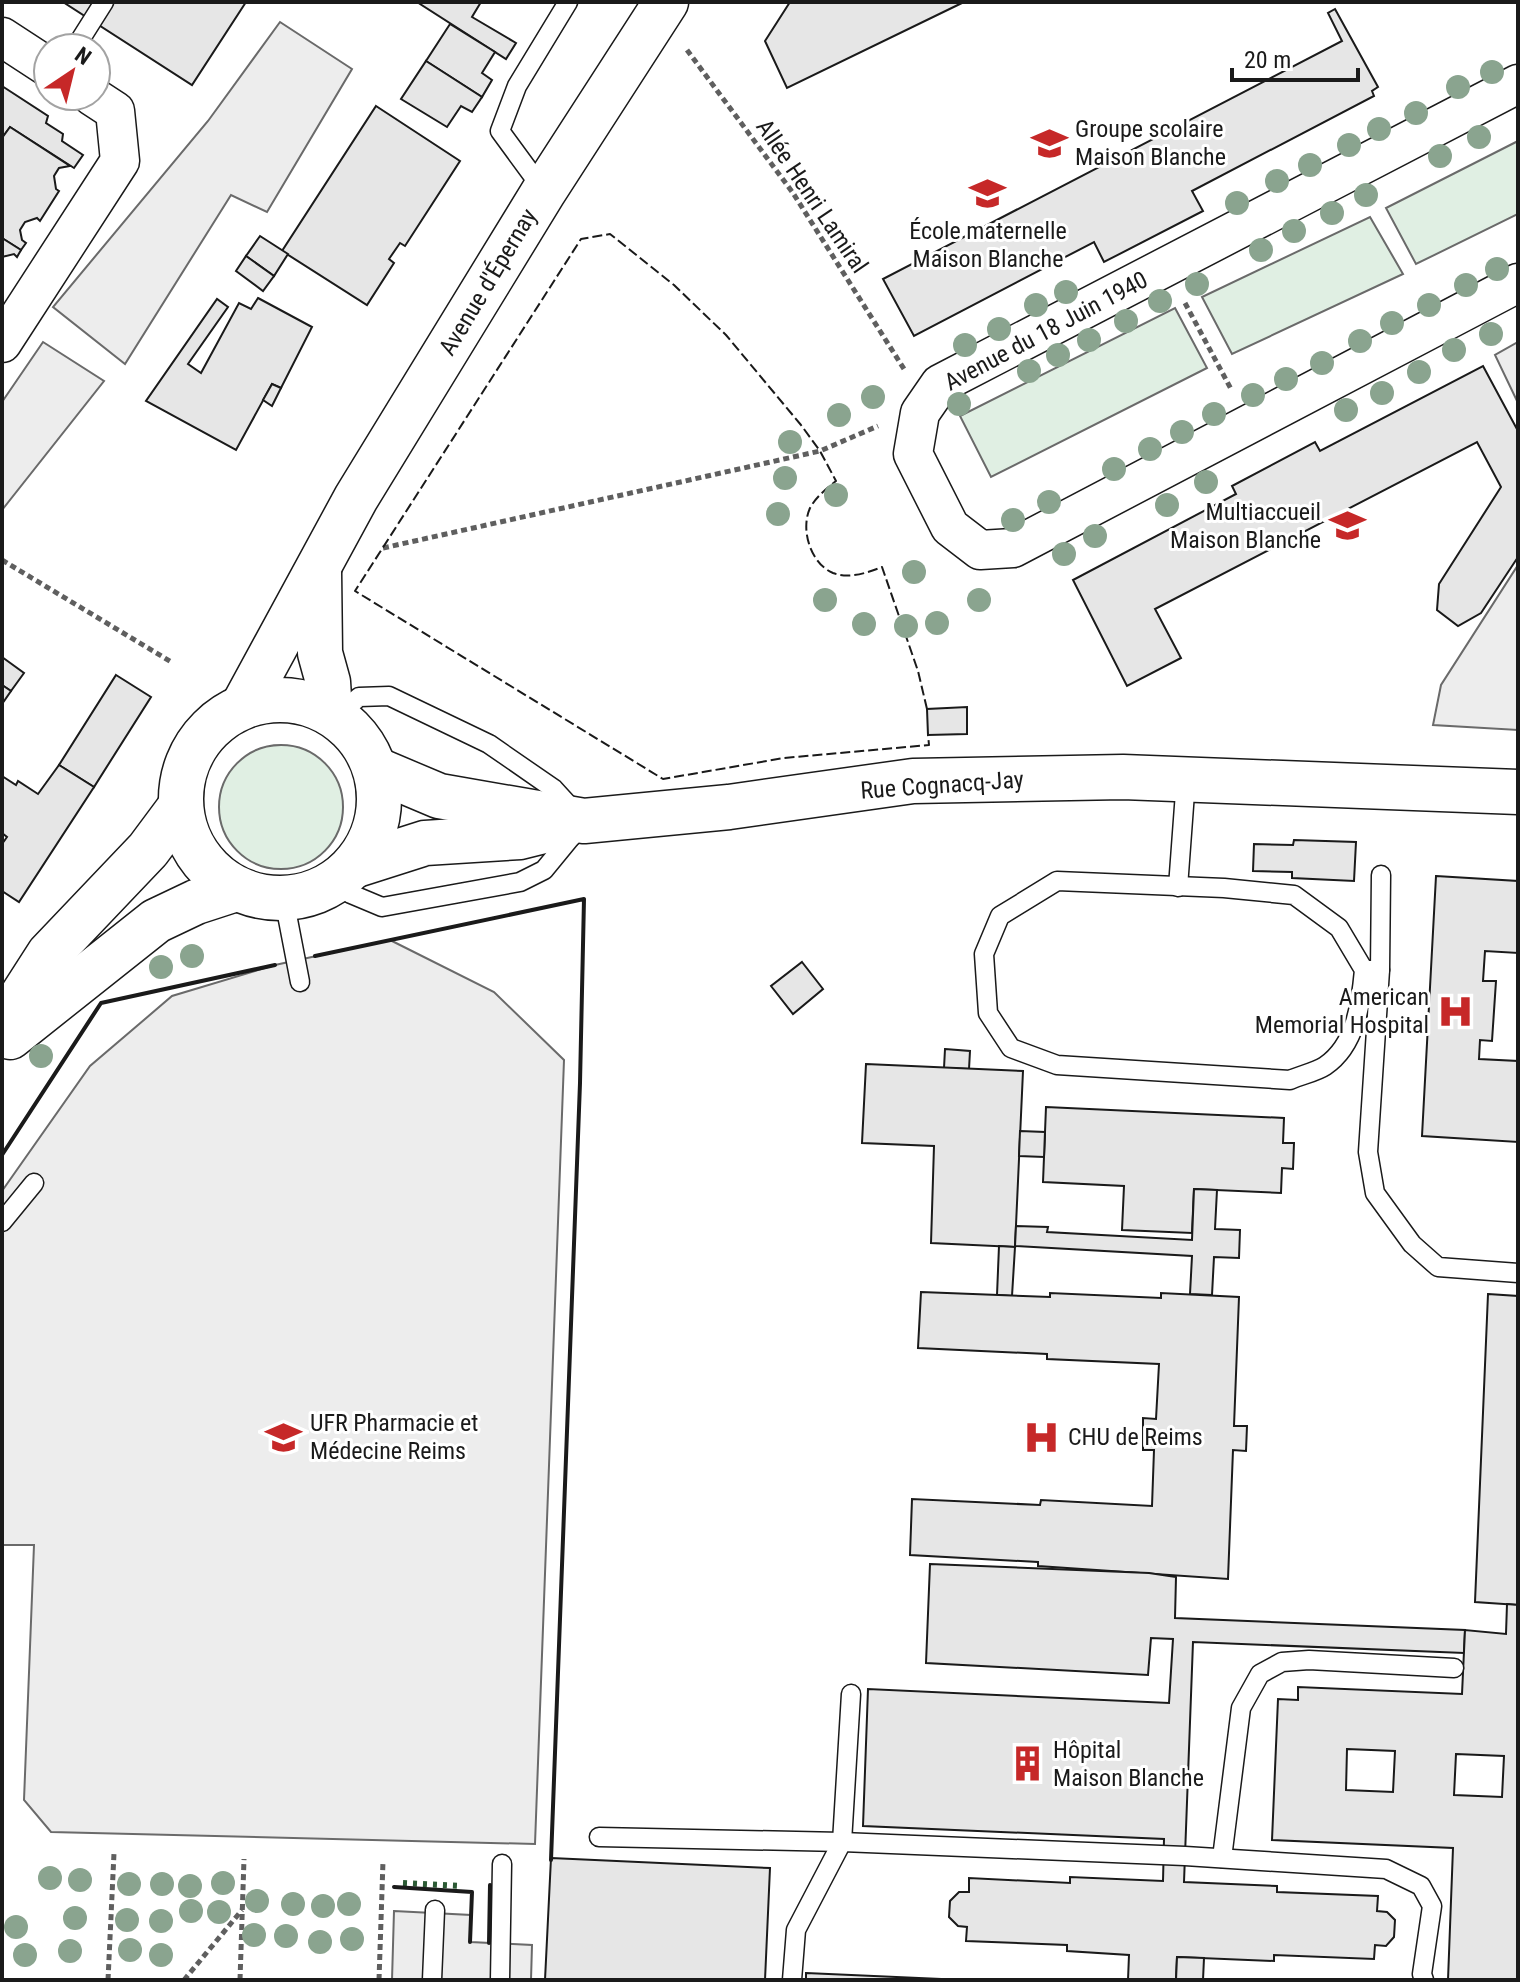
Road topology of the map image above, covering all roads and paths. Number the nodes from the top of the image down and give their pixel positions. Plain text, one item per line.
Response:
1 (104, 2) edge
2 (568, 2) edge
3 (661, 11) edge
4 (85, 32) edge
5 (2, 37) edge
6 (32, 57) edge
7 (1518, 84) edge
8 (112, 109) edge
9 (544, 191) junction
10 (1166, 267) junction
11 (1518, 283) edge
12 (2, 343) edge
13 (926, 405) junction
14 (1248, 423) junction
15 (383, 548) dead end
16 (2, 560) edge
17 (319, 568) junction
18 (173, 663) dead end
19 (243, 706) junction
20 (333, 715) junction
21 (375, 769) junction
22 (1186, 779) junction
23 (1518, 792) edge
24 (180, 807) junction
25 (584, 821) junction
26 (346, 874) junction
27 (1381, 875) dead end
28 (1178, 887) junction
29 (236, 889) junction
30 (284, 899) junction
31 (1372, 970) junction
32 (300, 982) dead end
33 (2, 1027) edge
34 (2, 1044) edge
35 (34, 1183) dead end
36 (2, 1222) edge
37 (1518, 1273) edge
38 (1454, 1668) dead end
39 (851, 1694) dead end
40 (599, 1837) dead end
41 (842, 1842) junction
42 (114, 1853) dead end
43 (1222, 1858) junction
44 (244, 1859) dead end
45 (383, 1861) dead end
46 (502, 1864) dead end
47 (242, 1910) junction
48 (435, 1910) dead end
49 (108, 1980) edge
50 (184, 1980) edge
51 (240, 1980) edge
52 (379, 1980) edge
53 (432, 1980) edge
54 (500, 1980) edge
55 (792, 1980) edge
56 (1424, 1980) edge

1 - 4 lane
2 - 9 lane
3 - 9 main road, Avenue d'Épernay
3 - 13 path, Allée Henri Lamiral
5 - 6 street
7 - 10 street, Avenue du 18 Juin 1940
8 - 12 street
9 - 17 main road, Avenue d'Épernay
10 - 13 street, Avenue du 18 Juin 1940
10 - 14 path
11 - 14 street, Avenue du 18 Juin 1940
13 - 14 street, Avenue du 18 Juin 1940
13 - 15 path
16 - 18 path
17 - 19 main road, Avenue d'Épernay
17 - 20 main road
19 - 20 main road
19 - 24 main road
20 - 21 main road
20 - 25 lane
21 - 25 main road, Rue Cognacq-Jay
21 - 26 main road
22 - 23 main road, Rue Cognacq-Jay
22 - 25 main road, Rue Cognacq-Jay
22 - 28 lane
24 - 29 main road
24 - 33 main road
25 - 26 main road
26 - 30 main road
27 - 31 lane
28 - 31 lane
28 - 31 lane
29 - 30 main road
29 - 34 main road
30 - 32 lane
31 - 37 lane
35 - 36 lane
38 - 43 lane
39 - 41 lane
40 - 41 lane
41 - 43 lane
41 - 55 lane
42 - 49 path
43 - 56 lane
44 - 47 path
45 - 52 path
46 - 54 lane
47 - 50 path
47 - 51 path
48 - 53 lane

